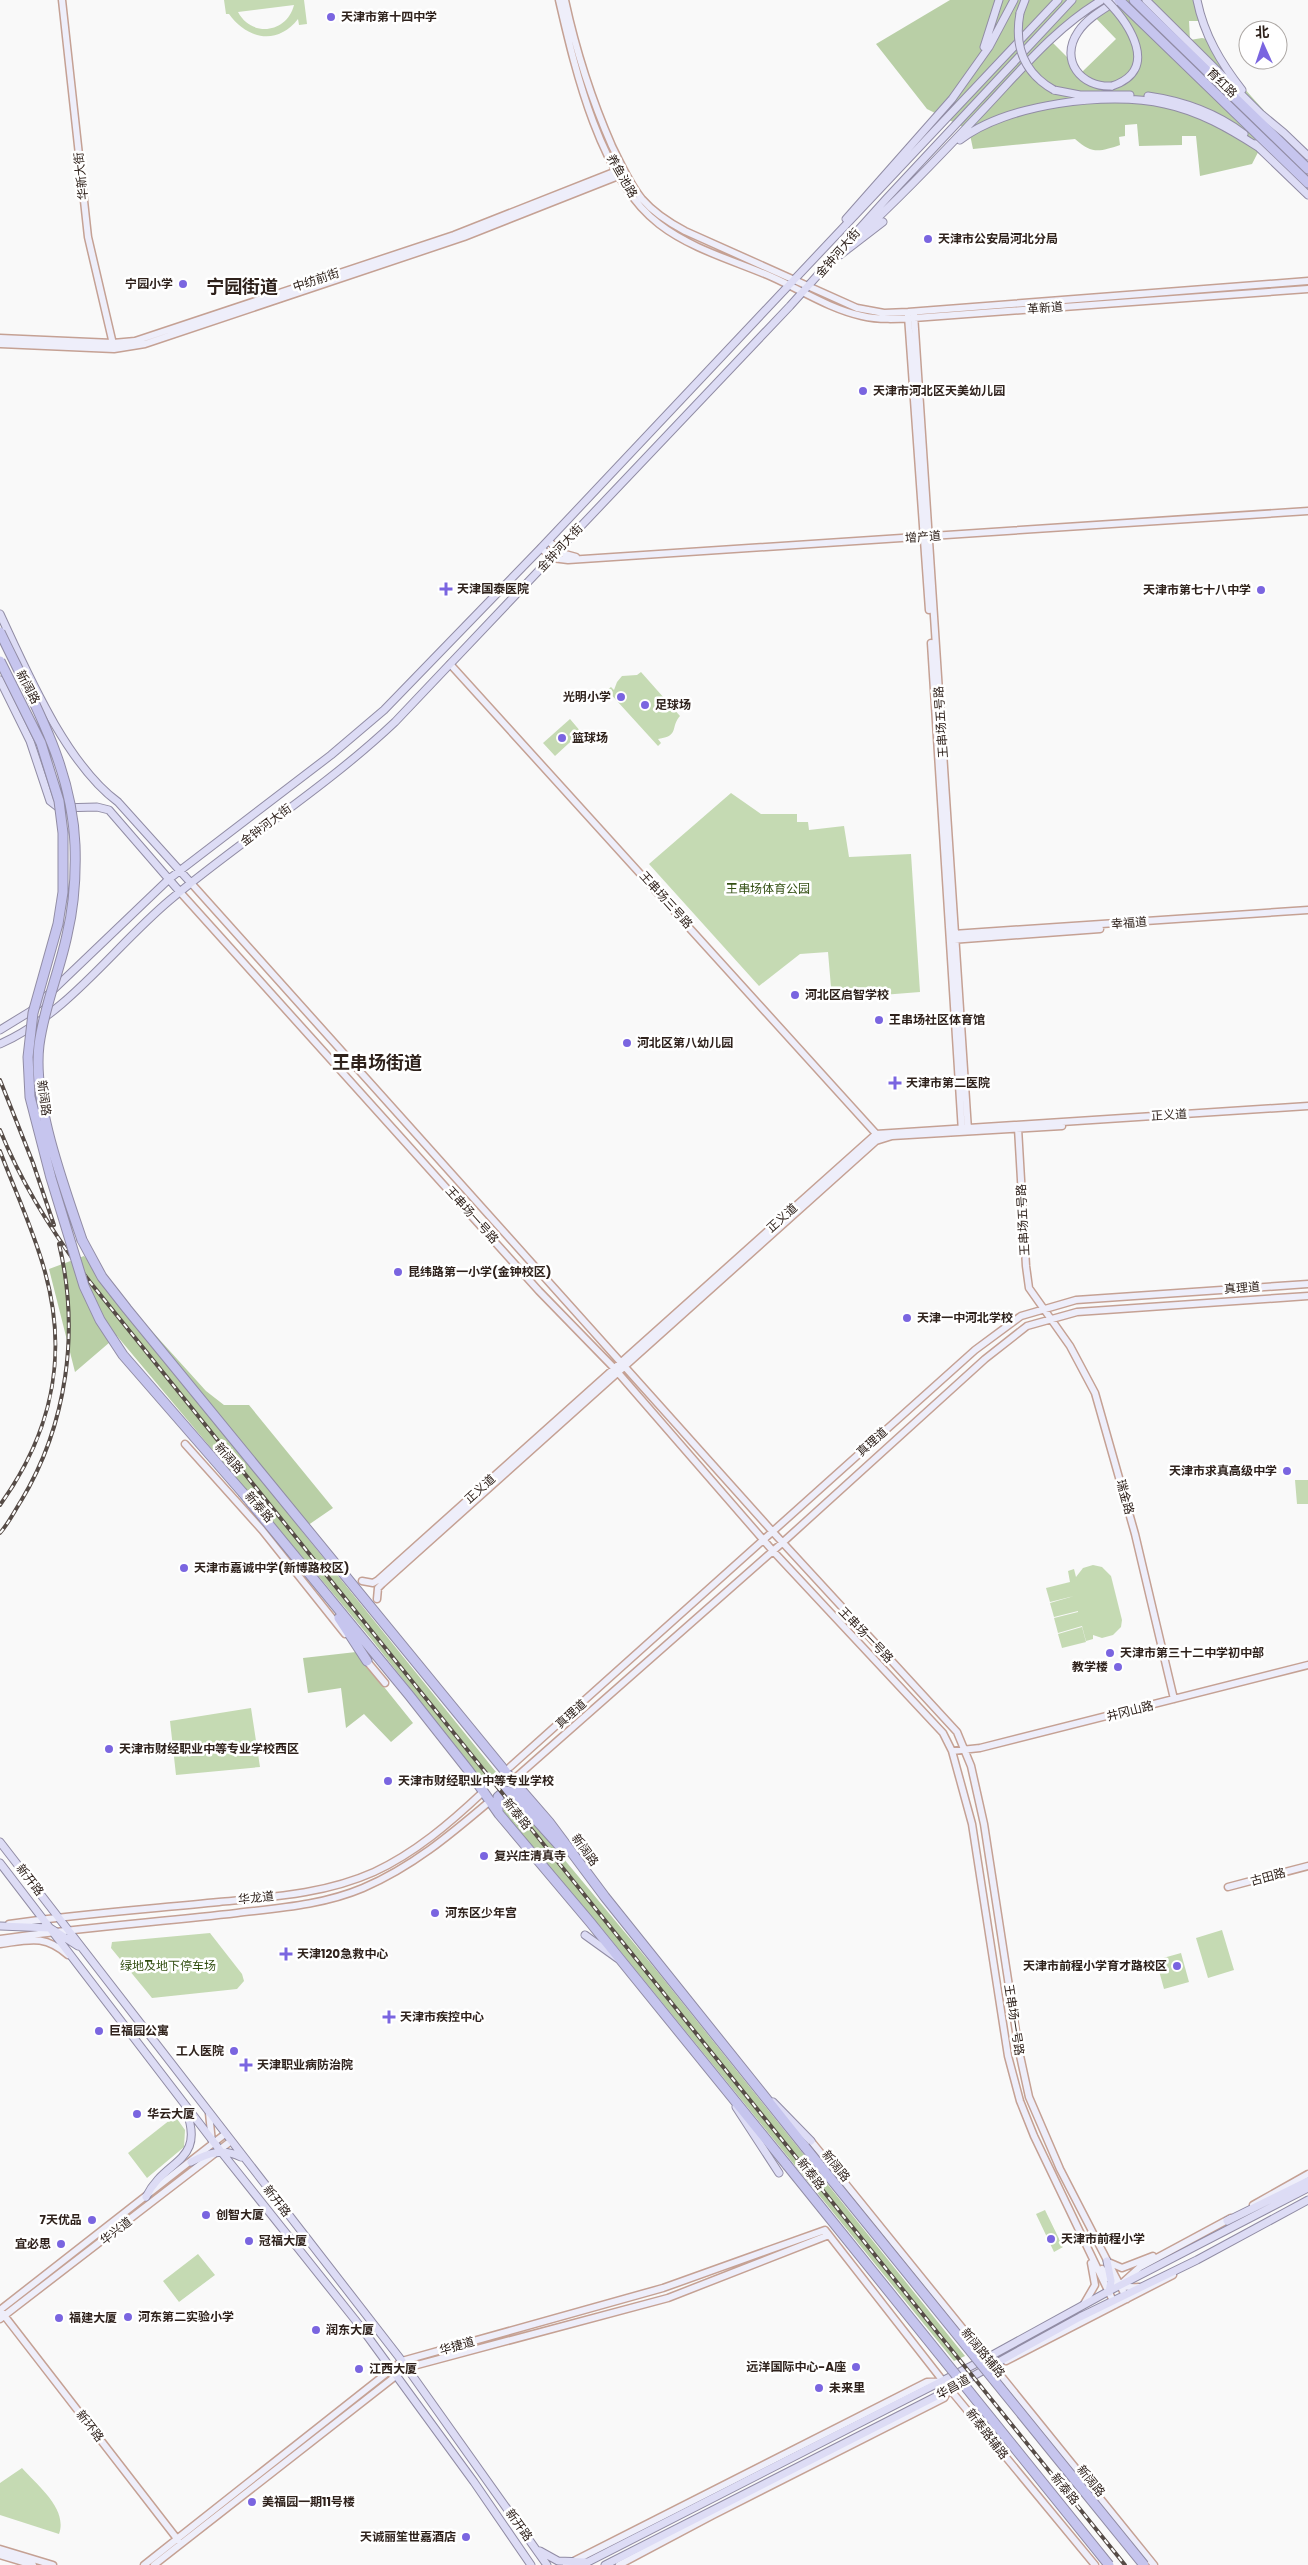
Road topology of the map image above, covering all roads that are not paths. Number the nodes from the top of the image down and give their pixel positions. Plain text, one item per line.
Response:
1 (62, 0) edge
2 (558, 0) edge
3 (565, 0) edge
4 (999, 0) edge
5 (1014, 0) edge
6 (1025, 0) edge
7 (1058, 0) edge
8 (1072, 0) edge
9 (1102, 0) edge
10 (1106, 0) edge
11 (1118, 0) edge
12 (1134, 0) edge
13 (1146, 0) edge
14 (1197, 0) edge
15 (971, 74) junction
16 (1261, 114) junction
17 (1258, 148) junction
18 (1308, 156) edge
19 (936, 160) junction
20 (1308, 169) edge
21 (621, 172) junction
22 (1308, 183) edge
23 (876, 188) junction
24 (1308, 195) edge
25 (883, 222) dead end
26 (835, 258) junction
27 (767, 269) dead end
28 (775, 275) junction
29 (764, 277) dead end
30 (790, 282) junction
31 (1308, 282) edge
32 (1308, 289) edge
33 (805, 290) junction
34 (911, 315) junction
35 (0, 338) edge
36 (0, 344) edge
37 (113, 346) junction
38 (1308, 509) edge
39 (926, 535) junction
40 (548, 541) junction
41 (541, 548) junction
42 (559, 551) junction
43 (552, 558) junction
44 (0, 614) edge
45 (0, 632) edge
46 (0, 661) edge
47 (450, 664) junction
48 (0, 680) edge
49 (179, 870) junction
50 (169, 879) junction
51 (190, 883) junction
52 (180, 892) junction
53 (152, 895) junction
54 (162, 906) junction
55 (1308, 910) edge
56 (1308, 914) edge
57 (952, 937) junction
58 (0, 1030) edge
59 (0, 1044) edge
60 (1308, 1106) edge
61 (961, 1108) dead end
62 (1308, 1110) edge
63 (1018, 1128) junction
64 (965, 1129) junction
65 (943, 1131) dead end
66 (878, 1136) junction
67 (1308, 1284) edge
68 (1308, 1296) edge
69 (1041, 1308) junction
70 (1048, 1318) junction
71 (623, 1365) junction
72 (616, 1371) junction
73 (640, 1387) dead end
74 (632, 1395) dead end
75 (185, 1444) dead end
76 (758, 1518) dead end
77 (747, 1527) dead end
78 (772, 1531) junction
79 (762, 1539) junction
80 (782, 1543) junction
81 (773, 1551) junction
82 (301, 1562) junction
83 (362, 1581) dead end
84 (377, 1599) dead end
85 (367, 1661) junction
86 (1308, 1663) edge
87 (385, 1683) dead end
88 (1174, 1698) junction
89 (965, 1749) junction
90 (952, 1751) junction
91 (510, 1767) dead end
92 (958, 1772) dead end
93 (513, 1780) junction
94 (484, 1792) junction
95 (490, 1801) junction
96 (499, 1814) junction
97 (0, 1842) edge
98 (0, 1863) edge
99 (579, 1864) junction
100 (1308, 1866) edge
101 (1228, 1887) dead end
102 (60, 1917) junction
103 (44, 1919) junction
104 (0, 1926) edge
105 (53, 1930) junction
106 (69, 1930) junction
107 (585, 1935) dead end
108 (0, 1939) edge
109 (0, 1944) edge
110 (90, 1956) junction
111 (621, 1961) junction
112 (75, 1962) junction
113 (730, 2096) junction
114 (182, 2100) junction
115 (209, 2113) junction
116 (225, 2134) junction
117 (231, 2141) junction
118 (213, 2142) junction
119 (808, 2144) junction
120 (216, 2152) junction
121 (246, 2160) junction
122 (193, 2165) junction
123 (779, 2173) dead end
124 (1308, 2174) edge
125 (1308, 2181) edge
126 (1308, 2188) edge
127 (146, 2197) junction
128 (1065, 2200) junction
129 (1308, 2202) edge
130 (1227, 2221) junction
131 (827, 2233) junction
132 (1174, 2248) junction
133 (1197, 2260) junction
134 (1107, 2261) junction
135 (1111, 2281) junction
136 (1120, 2286) junction
137 (1139, 2287) junction
138 (1109, 2291) junction
139 (1125, 2297) junction
140 (1114, 2303) junction
141 (1082, 2307) junction
142 (1097, 2308) junction
143 (1, 2313) edge
144 (987, 2358) junction
145 (402, 2361) junction
146 (993, 2365) junction
147 (406, 2368) junction
148 (394, 2371) junction
149 (943, 2381) junction
150 (949, 2389) junction
151 (179, 2540) junction
152 (533, 2545) junction
153 (0, 2549) edge
154 (0, 2555) edge
155 (589, 2561) junction
156 (568, 2564) edge
157 (33, 2565) edge
158 (53, 2565) edge
159 (144, 2565) edge
160 (154, 2565) edge
161 (531, 2565) edge
162 (542, 2565) edge
163 (547, 2565) edge
164 (582, 2565) edge
165 (605, 2565) edge
166 (619, 2565) edge
167 (1095, 2565) edge
168 (1109, 2565) edge
169 (1144, 2565) edge
170 (1154, 2565) edge

1 - 37 street, 华新大街
2 - 21 street, 养鱼池路
3 - 21 street, 养鱼池路
4 - 15 main road
5 - 15 main road
6 - 17 main road, bridge
7 - 23 main road, 金钟河大街
8 - 26 main road, 金钟河大街
9 - 19 main road
10 - 11 main road, bridge
11 - 22 highway, 育红路
12 - 20 highway, 育红路
13 - 16 main road
14 - 16 main road
15 - 23 main road
16 - 18 main road
17 - 19 main road
17 - 24 main road
19 - 26 main road
21 - 28 street, 养鱼池路
21 - 37 street, 中纺前街
23 - 30 main road, 金钟河大街
25 - 26 main road
26 - 33 main road, 金钟河大街
27 - 28 street, 养鱼池路
28 - 29 street, 养鱼池路
28 - 30 street, 养鱼池路
28 - 30 street, 养鱼池路
30 - 33 street, 养鱼池路
30 - 40 main road, 金钟河大街
31 - 34 street, 革新道
32 - 34 street, 革新道
33 - 34 street, 革新道
33 - 42 main road, 金钟河大街
34 - 39 street, 王串场五号路
35 - 37 street, 中纺前街
36 - 37 street
38 - 39 street, 增产道
39 - 42 street, 增产道
39 - 43 street, 增产道
39 - 57 street, 王串场五号路
40 - 41 main road, 金钟河大街
40 - 42 street, 增产道
41 - 43 street
41 - 49 main road, 金钟河大街
42 - 43 main road, 金钟河大街
43 - 47 main road, 金钟河大街
44 - 49 main road
45 - 93 highway, 新阔路, bridge
46 - 82 highway, 新阔路, bridge
47 - 51 main road, 金钟河大街
47 - 66 street, 王串场三号路
48 - 50 main road
49 - 50 main road, 金钟河大街
49 - 51 main road
50 - 52 main road
50 - 53 main road, 金钟河大街
51 - 52 main road, 金钟河大街
51 - 71 street, 王串场一号路
52 - 54 main road, 金钟河大街
52 - 72 street, 王串场一号路
53 - 54 main road
53 - 58 main road, 金钟河大街
54 - 59 main road, 金钟河大街
55 - 57 street, 幸福道
56 - 57 street, 幸福道
57 - 64 street, 王串场五号路
60 - 64 street, 正义道
61 - 65 street
62 - 63 street, 正义道
63 - 64 street, 正义道
63 - 69 street, 王串场五号路
64 - 66 street, 正义道
66 - 71 street, 正义道
67 - 69 street, 真理道
68 - 70 street, 真理道
69 - 70 street, 瑞金路
69 - 78 street, 真理道
70 - 80 street, 真理道
70 - 88 street, 瑞金路
71 - 72 street, 正义道
71 - 73 street
71 - 74 street
71 - 78 street, 王串场一号路
72 - 79 street, 王串场一号路
72 - 83 street, 正义道
72 - 84 street, 正义道
75 - 85 street, 新泰路
76 - 78 street, 王串场一号路
77 - 79 street, 王串场一号路
78 - 79 street, 真理道
78 - 80 street, 王串场一号路
79 - 81 street, 王串场一号路
79 - 91 street, 真理道
80 - 81 street, 真理道
80 - 89 street, 王串场一号路
81 - 90 street, 王串场一号路
81 - 93 street, 真理道
82 - 85 highway
82 - 94 highway, 新泰路
85 - 87 street, 新泰路
86 - 88 street, 井冈山路
88 - 89 street, 井冈山路
89 - 90 street, 井冈山路
89 - 134 street, 王串场一号路
90 - 92 street, 王串场一号路
90 - 128 street, 王串场一号路
93 - 99 highway, 新阔路
94 - 95 highway, 新泰路
94 - 102 street, 华龙道
95 - 96 highway, 新泰路
95 - 106 street
96 - 99 highway
96 - 111 highway, 新泰路
97 - 102 main road, 新开路
98 - 103 main road, 新开路
99 - 119 highway, 新阔路
100 - 101 street, 古田路
102 - 103 street, 华龙道
102 - 106 main road, 新开路
103 - 104 street, 华龙道
103 - 105 main road, 新开路
104 - 105 main road
105 - 106 street
105 - 108 street
105 - 110 main road
105 - 112 main road, 新开路
106 - 110 main road, 新开路
107 - 111 main road
109 - 112 street
110 - 115 main road, 新开路
111 - 113 highway, 新泰路
112 - 114 main road, 新开路
113 - 123 main road
113 - 168 highway, 新泰路, bridge
114 - 118 main road, 新开路
114 - 127 main road
115 - 116 main road, 新开路
115 - 118 street
116 - 117 main road, 新开路
116 - 118 street, 华兴道
117 - 120 street
117 - 121 main road, 新开路
118 - 120 main road, 新开路
118 - 120 street
118 - 122 street, 华兴道
119 - 144 street, 新阔路辅路
119 - 169 highway, 新阔路, bridge
120 - 121 main road
120 - 122 main road
120 - 148 main road, 新开路
121 - 145 main road, 新开路
122 - 127 street, 华兴道
122 - 143 street, 华兴道
124 - 130 street, 华昌道
125 - 130 main road, 华昌道
126 - 136 main road, 华昌道
127 - 143 street, 华兴道
128 - 135 street
128 - 138 street, 王串场一号路
128 - 141 street
129 - 133 main road, 华昌道
130 - 132 street, 华昌道
131 - 145 street, 华捷道
131 - 147 street, 华捷道
131 - 149 street, 新泰路辅路
132 - 134 street
132 - 136 street, 华昌道
133 - 137 main road, 华昌道
133 - 139 street
134 - 135 main road
134 - 136 street, 王串场一号路
135 - 136 street
135 - 138 main road
136 - 137 street
136 - 138 main road, 华昌道
136 - 139 street, 王串场一号路
137 - 139 main road, 华昌道
138 - 140 street, 王串场一号路
138 - 141 main road, 华昌道
138 - 142 main road
139 - 140 main road, 华昌道
140 - 142 main road, 华昌道
140 - 146 street
141 - 144 main road, 华昌道
142 - 146 main road, 华昌道
143 - 151 street, 新环路
144 - 146 street, 新阔路辅路
144 - 149 main road, 华昌道
145 - 147 main road, 新开路
145 - 148 street, 华捷道
146 - 150 main road, 华昌道
146 - 170 street, 新阔路辅路
147 - 148 street, 华捷道
147 - 152 main road, 新开路
148 - 151 street, 华捷道
148 - 161 main road, 新开路
149 - 150 street, 新泰路辅路
149 - 155 main road, 华昌道
149 - 156 street
150 - 165 main road, 华昌道
150 - 166 street
150 - 167 street, 新泰路辅路
151 - 159 street, 华捷道
151 - 160 street, 华捷道
152 - 156 main road
152 - 162 main road
152 - 163 main road, 新开路
153 - 158 street
154 - 157 street
155 - 156 main road
155 - 164 main road, 华昌道

